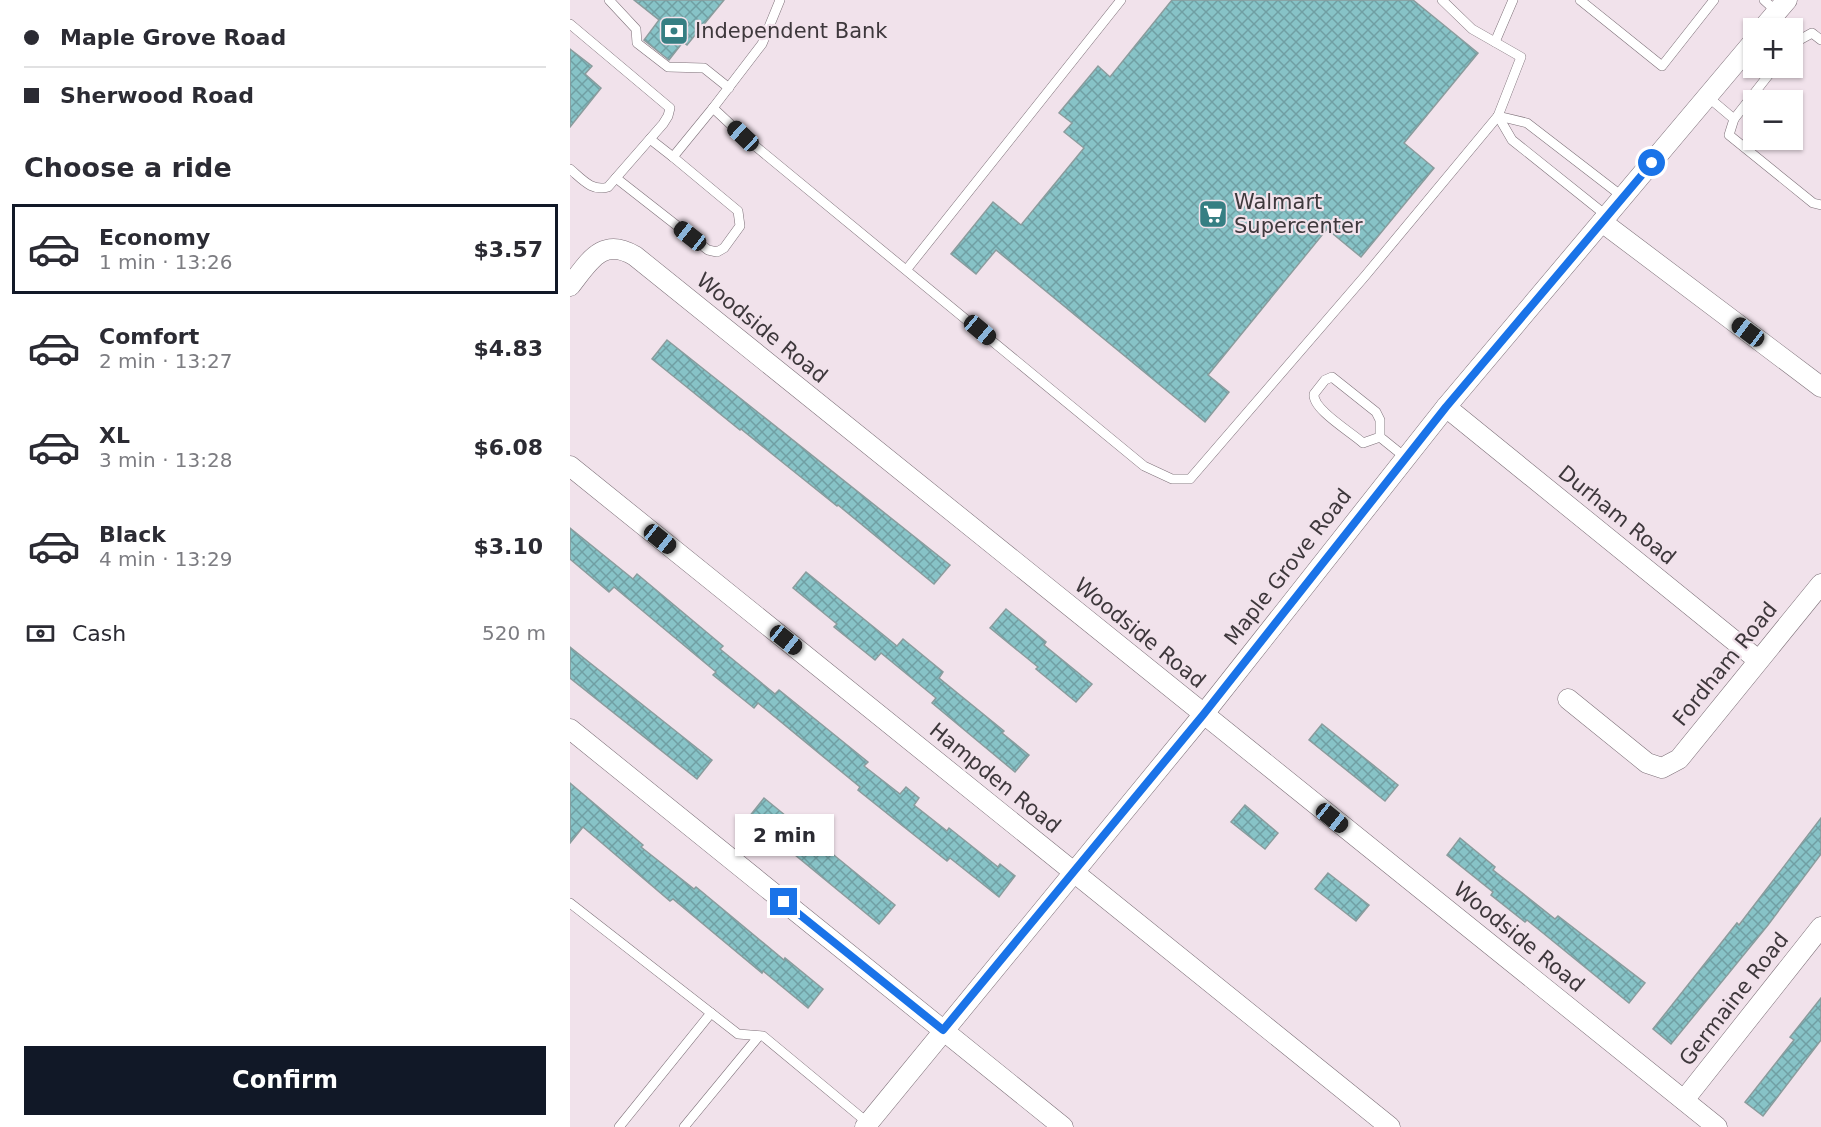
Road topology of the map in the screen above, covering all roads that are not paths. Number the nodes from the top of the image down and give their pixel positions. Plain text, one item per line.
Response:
1 (609, 0) edge
2 (1121, 0) edge
3 (1442, 0) edge
4 (1514, 0) edge
5 (1580, 0) edge
6 (1714, 0) edge
7 (777, 1) edge
8 (1776, 4) edge
9 (1768, 18) edge
10 (570, 24) edge
11 (1803, 38) edge
12 (1821, 40) edge
13 (1495, 42) junction
14 (1743, 54) edge
15 (1766, 78) edge
16 (729, 88) junction
17 (1708, 97) junction
18 (713, 108) junction
19 (1498, 116) junction
20 (1734, 119) junction
21 (650, 139) junction
22 (673, 157) junction
23 (570, 170) edge
24 (616, 178) junction
25 (1623, 197) junction
26 (1821, 205) edge
27 (1604, 219) junction
28 (907, 269) junction
29 (570, 286) edge
30 (1821, 387) edge
31 (1446, 407) junction
32 (1380, 437) junction
33 (1406, 458) junction
34 (570, 466) edge
35 (1821, 584) edge
36 (1758, 660) junction
37 (1568, 699) dead end
38 (1203, 715) junction
39 (570, 729) edge
40 (1073, 872) junction
41 (570, 903) edge
42 (1821, 927) edge
43 (711, 1013) junction
44 (943, 1030) junction
45 (759, 1036) junction
46 (1684, 1100) junction
47 (866, 1125) edge
48 (619, 1127) edge
49 (684, 1127) edge
50 (1063, 1127) edge
51 (1390, 1127) edge
52 (1717, 1127) edge

1 - 16 lane
2 - 28 lane
3 - 13 lane
4 - 13 lane
5 - 6 lane
7 - 16 lane
8 - 9 street
10 - 21 lane
11 - 12 lane
13 - 19 lane
14 - 17 street, Maple Grove Road
15 - 20 lane
16 - 18 lane
17 - 20 lane
17 - 25 street, Maple Grove Road
18 - 22 lane
18 - 28 lane
19 - 25 lane
19 - 27 lane
19 - 28 lane
20 - 26 lane
21 - 22 lane
21 - 24 lane
22 - 24 lane
23 - 24 lane
25 - 27 street, Maple Grove Road
27 - 30 street
27 - 31 street, Maple Grove Road
29 - 38 street, Woodside Road
31 - 33 street, Maple Grove Road
31 - 36 street, Durham Road
32 - 32 lane
32 - 33 lane
33 - 38 street, Maple Grove Road
34 - 40 street, Hampden Road
35 - 36 street, Fordham Road
36 - 37 street, Fordham Road
38 - 40 street, Maple Grove Road
38 - 46 street, Woodside Road
39 - 44 street
40 - 44 street, Maple Grove Road
40 - 51 street, Hampden Road
41 - 43 lane
42 - 46 street, Germaine Road
43 - 45 lane
43 - 48 lane
44 - 47 street, Maple Grove Road
44 - 50 street
45 - 47 lane
45 - 49 lane
46 - 52 street, Woodside Road

